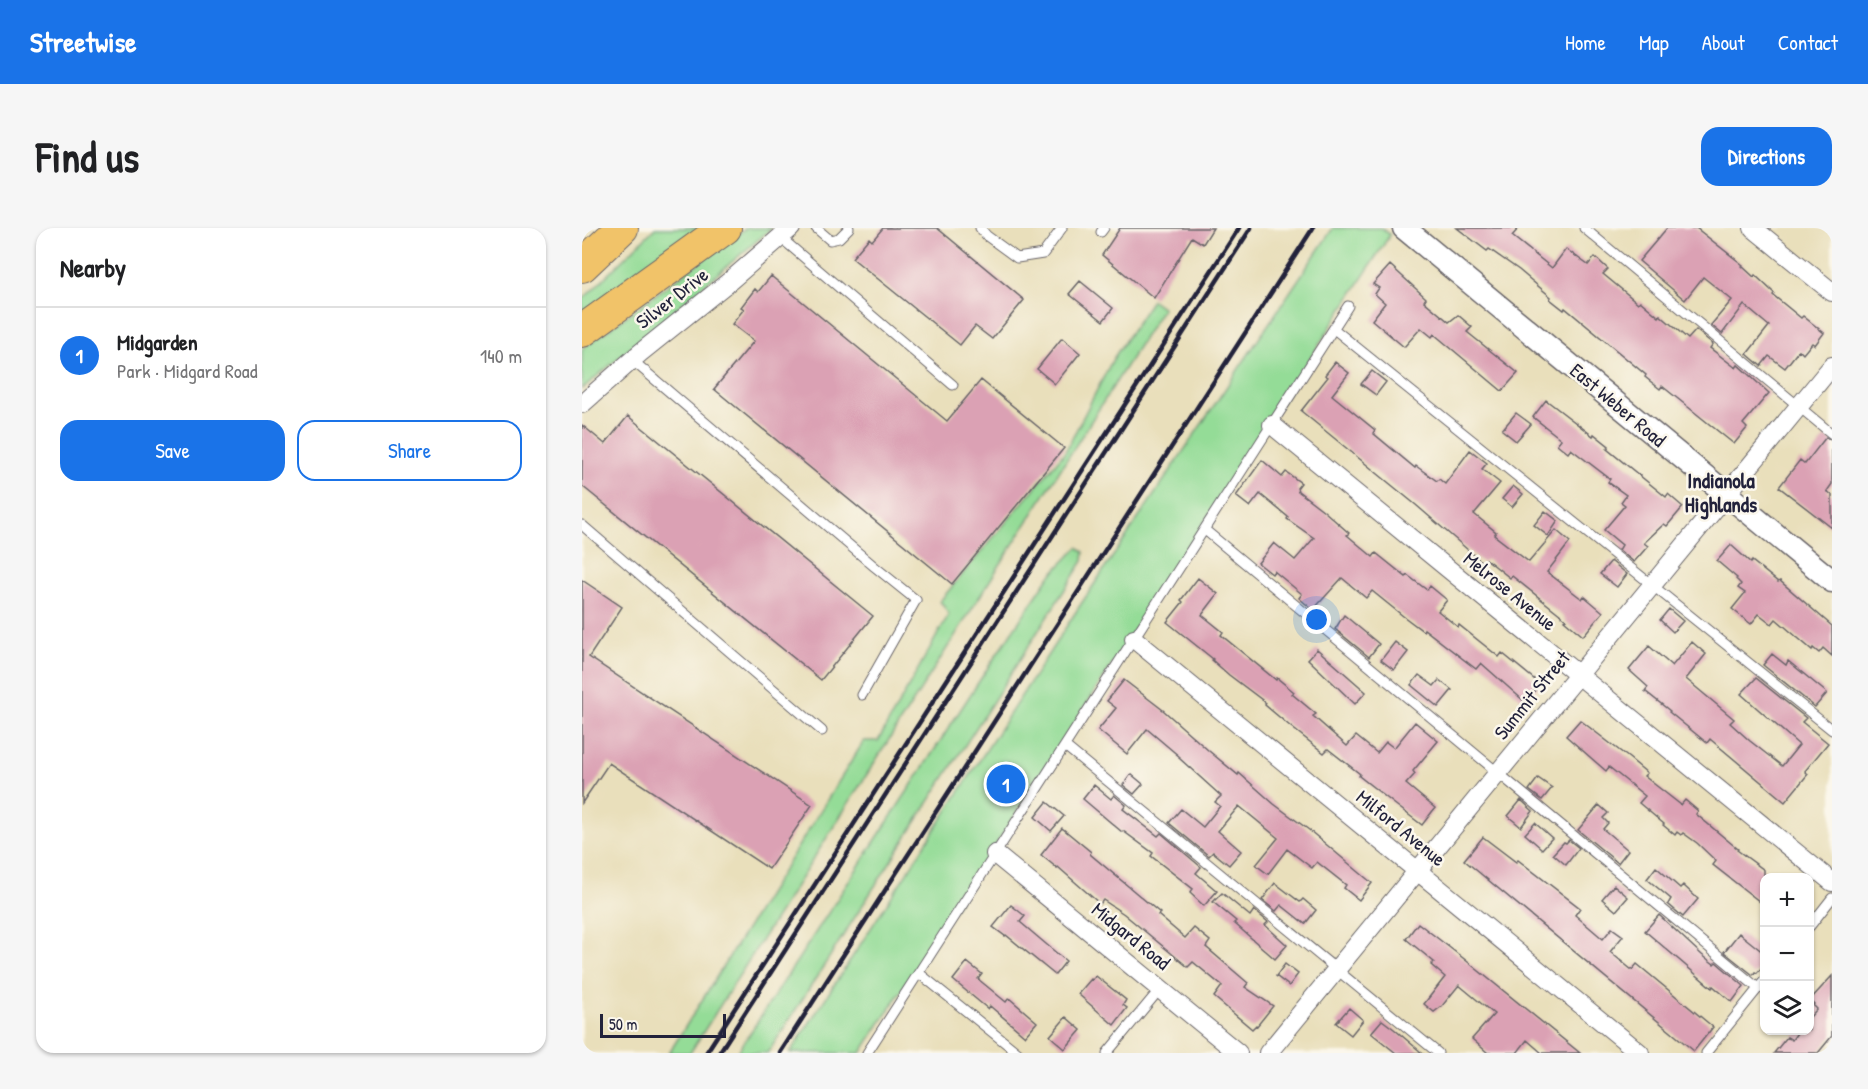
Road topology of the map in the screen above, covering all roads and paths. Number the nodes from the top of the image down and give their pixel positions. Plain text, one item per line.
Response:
1 (622, 228) edge
2 (725, 228) edge
3 (816, 228) edge
4 (849, 228) edge
5 (980, 228) edge
6 (1062, 228) edge
7 (1404, 228) edge
8 (1584, 228) edge
9 (1753, 228) edge
10 (785, 232) edge
11 (582, 267) edge
12 (1832, 292) edge
13 (1348, 306) dead end
14 (1334, 329) junction
15 (582, 331) edge
16 (632, 360) junction
17 (1832, 366) edge
18 (953, 385) dead end
19 (582, 404) edge
20 (1799, 406) junction
21 (1272, 425) junction
22 (1832, 434) edge
23 (1726, 494) junction
24 (582, 525) edge
25 (1204, 530) junction
26 (1832, 581) edge
27 (1652, 585) junction
28 (1134, 639) junction
29 (1578, 675) junction
30 (862, 695) dead end
31 (1832, 730) edge
32 (822, 731) dead end
33 (1065, 746) junction
34 (1498, 772) junction
35 (995, 854) junction
36 (1418, 871) junction
37 (1832, 882) edge
38 (1832, 898) edge
39 (1814, 920) edge
40 (1336, 969) junction
41 (919, 973) junction
42 (1760, 983) edge
43 (1760, 987) edge
44 (1160, 989) junction
45 (867, 1053) edge
46 (1018, 1053) edge
47 (1107, 1053) edge
48 (1238, 1053) edge
49 (1268, 1053) edge
50 (1438, 1053) edge
51 (1640, 1053) edge
52 (1706, 1053) edge

1 - 11 highway
2 - 15 highway
3 - 4 lane
5 - 6 lane
7 - 23 street, East Weber Road
8 - 20 lane
9 - 12 street
10 - 16 street, Silver Drive
10 - 18 lane
13 - 14 lane
14 - 21 lane
14 - 27 lane
16 - 19 street, Silver Drive
16 - 30 lane
17 - 20 street, Summit Street
20 - 22 lane
20 - 23 street, Summit Street
21 - 25 lane
21 - 29 street, Melrose Avenue
23 - 26 street, East Weber Road
23 - 27 street, Summit Street
24 - 32 lane
25 - 28 lane
25 - 34 lane
27 - 29 street, Summit Street
27 - 31 lane
28 - 33 lane
28 - 36 street, Milford Avenue
29 - 34 street, Summit Street
29 - 37 street, Melrose Avenue
33 - 35 lane
33 - 40 lane
34 - 36 street, Summit Street
34 - 42 lane
35 - 41 lane
35 - 44 street, Midgard Road
36 - 40 street, Summit Street
36 - 51 street, Milford Avenue
38 - 39 lane
40 - 49 street, Summit Street
40 - 50 lane
41 - 45 lane
41 - 46 lane
43 - 52 lane
44 - 47 lane
44 - 48 street, Midgard Road

